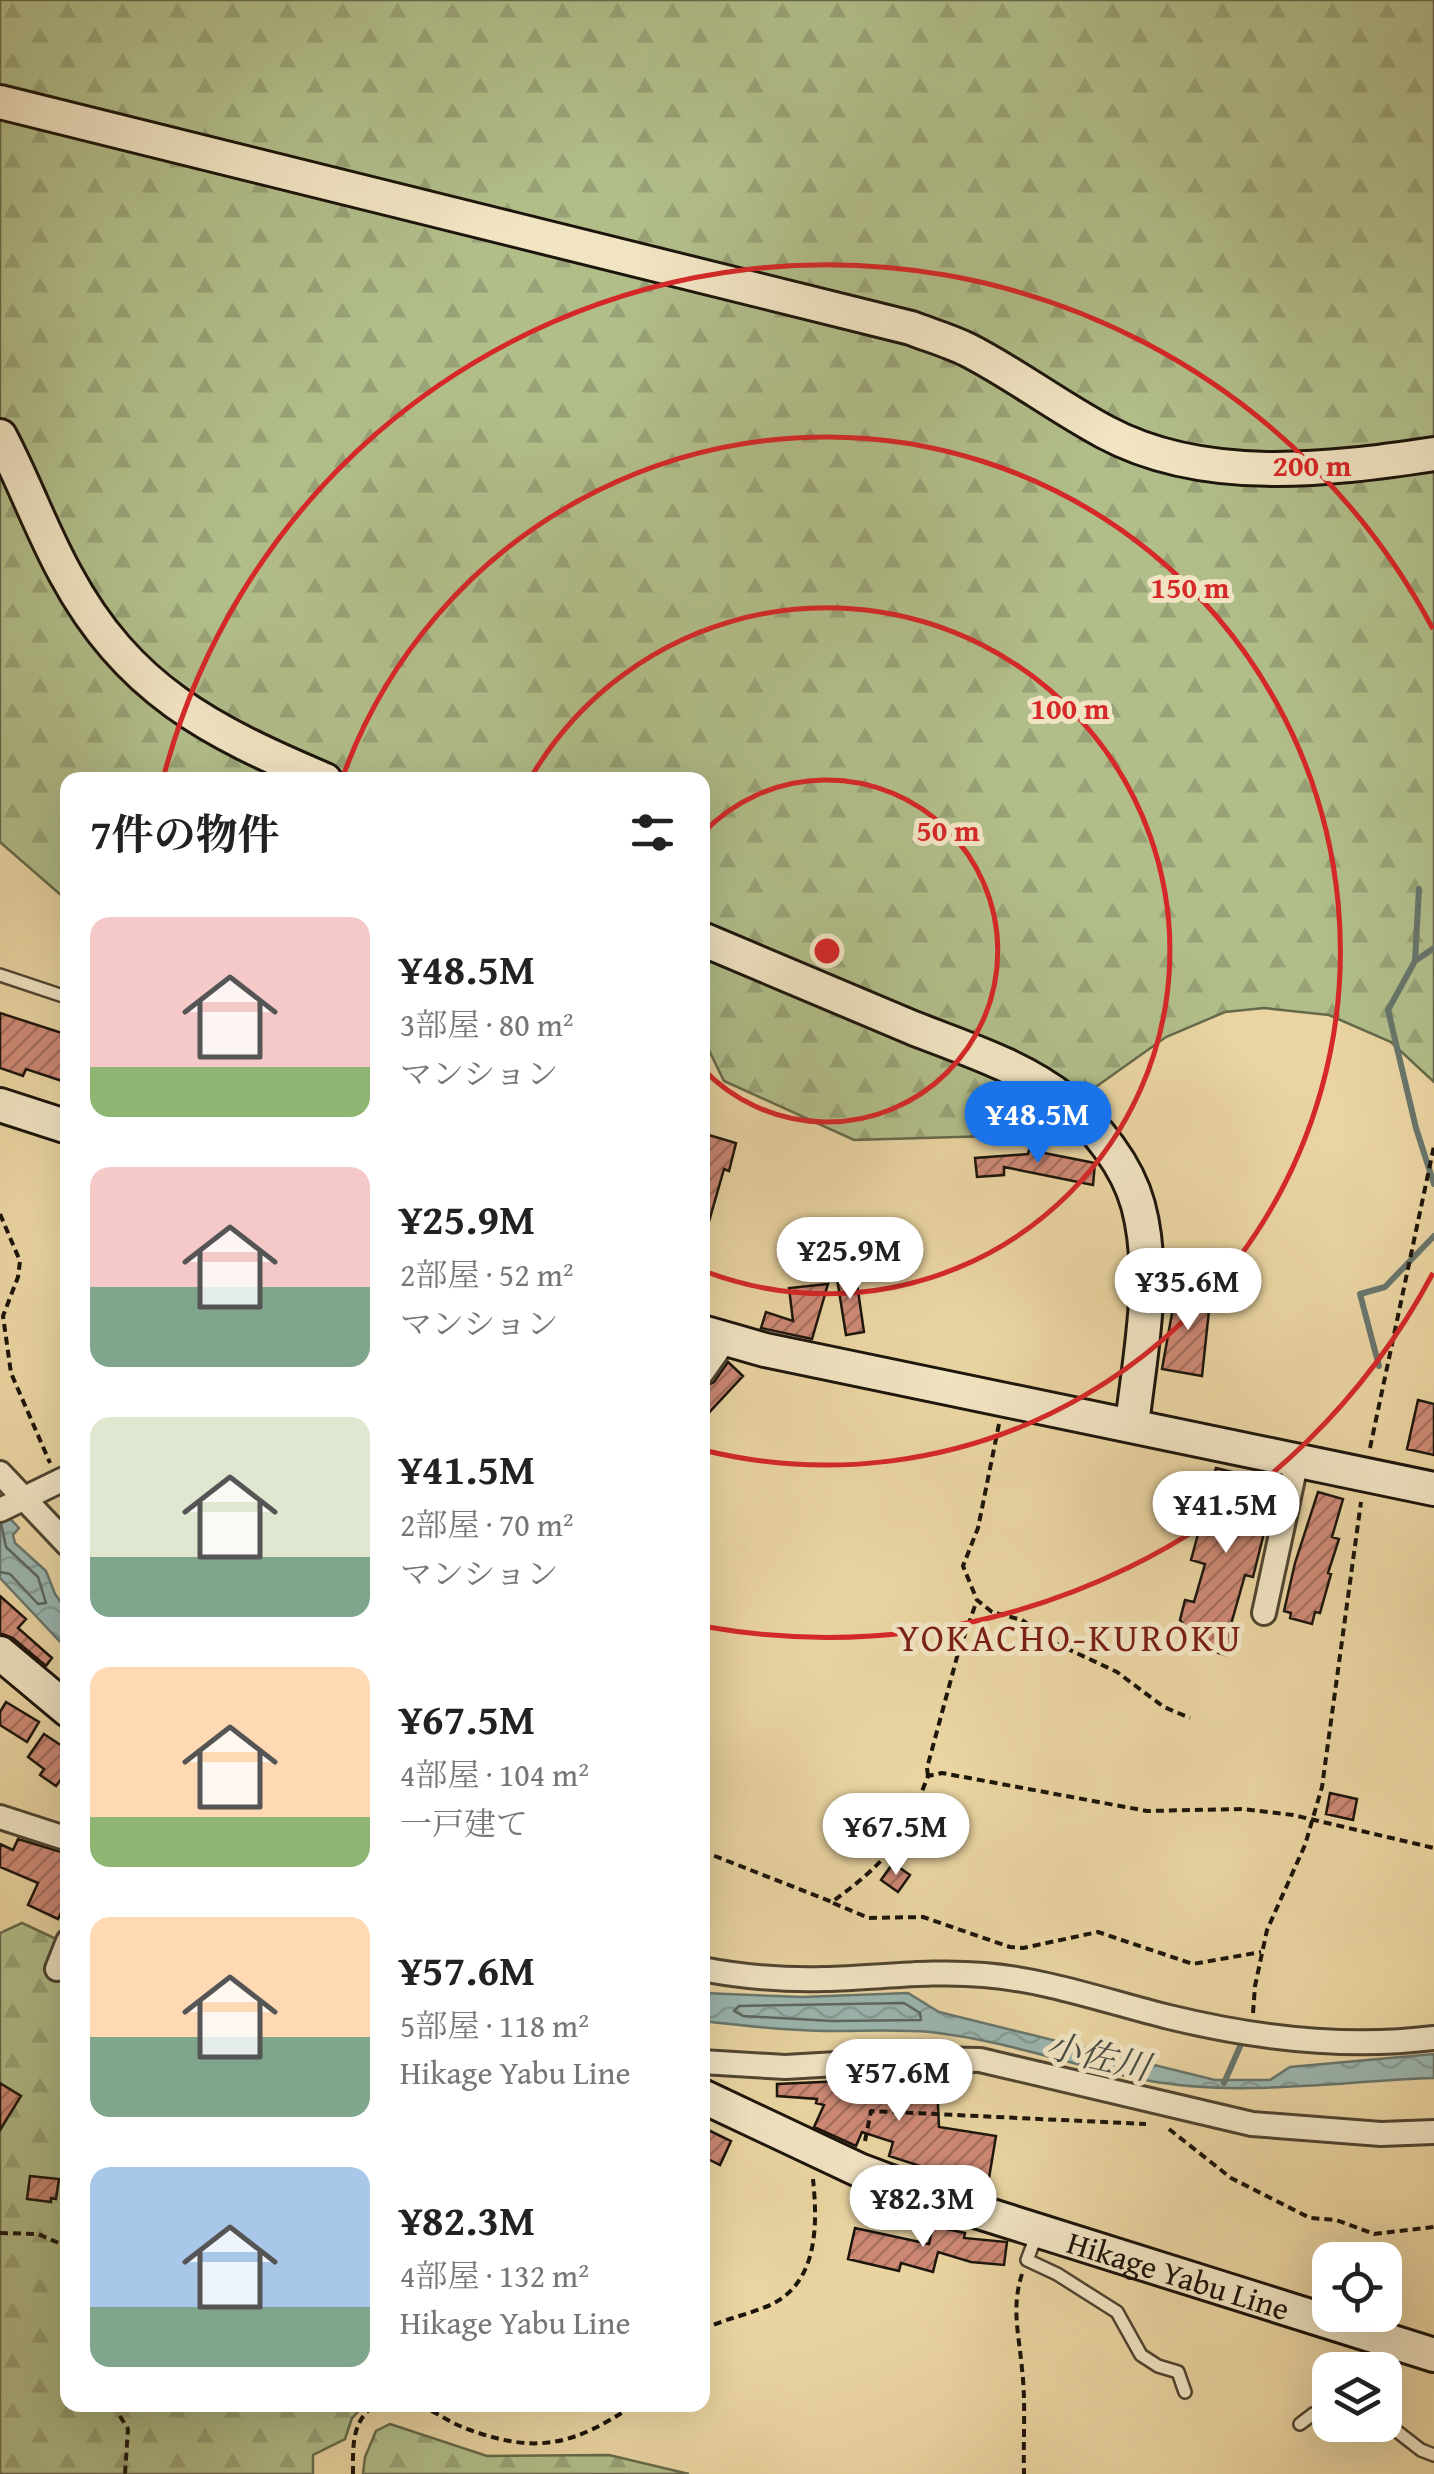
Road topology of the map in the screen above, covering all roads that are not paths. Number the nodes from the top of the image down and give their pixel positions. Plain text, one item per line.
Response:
1 (0, 102) edge
2 (0, 436) edge
3 (1434, 454) edge
4 (306, 772) edge
5 (710, 942) edge
6 (0, 976) edge
7 (60, 995) edge
8 (0, 1105) edge
9 (60, 1124) edge
10 (714, 1336) edge
11 (1132, 1425) junction
12 (1296, 1460) junction
13 (0, 1473) edge
14 (60, 1481) edge
15 (1434, 1489) edge
16 (13, 1502) edge
17 (60, 1539) edge
18 (1264, 1613) dead end
19 (0, 1653) edge
20 (60, 1703) edge
21 (0, 1818) edge
22 (60, 1837) edge
23 (60, 1959) edge
24 (56, 1969) dead end
25 (710, 1970) edge
26 (1434, 2038) edge
27 (710, 2062) edge
28 (710, 2100) edge
29 (1434, 2132) edge
30 (1033, 2245) junction
31 (1434, 2355) edge
32 (1185, 2392) dead end
33 (1312, 2415) edge
34 (1300, 2424) dead end
35 (1402, 2435) edge
36 (1434, 2454) edge

1 - 3 street
2 - 4 street
5 - 11 street
6 - 7 lane
8 - 9 street
10 - 11 street
11 - 12 street
12 - 15 street
12 - 18 street
13 - 16 street
14 - 16 street
16 - 17 street
19 - 20 street
21 - 22 street
23 - 24 street
25 - 26 street
27 - 29 street
28 - 30 street, Hikage Yabu Line
30 - 31 street, Hikage Yabu Line
30 - 32 lane
33 - 34 lane
35 - 36 lane

